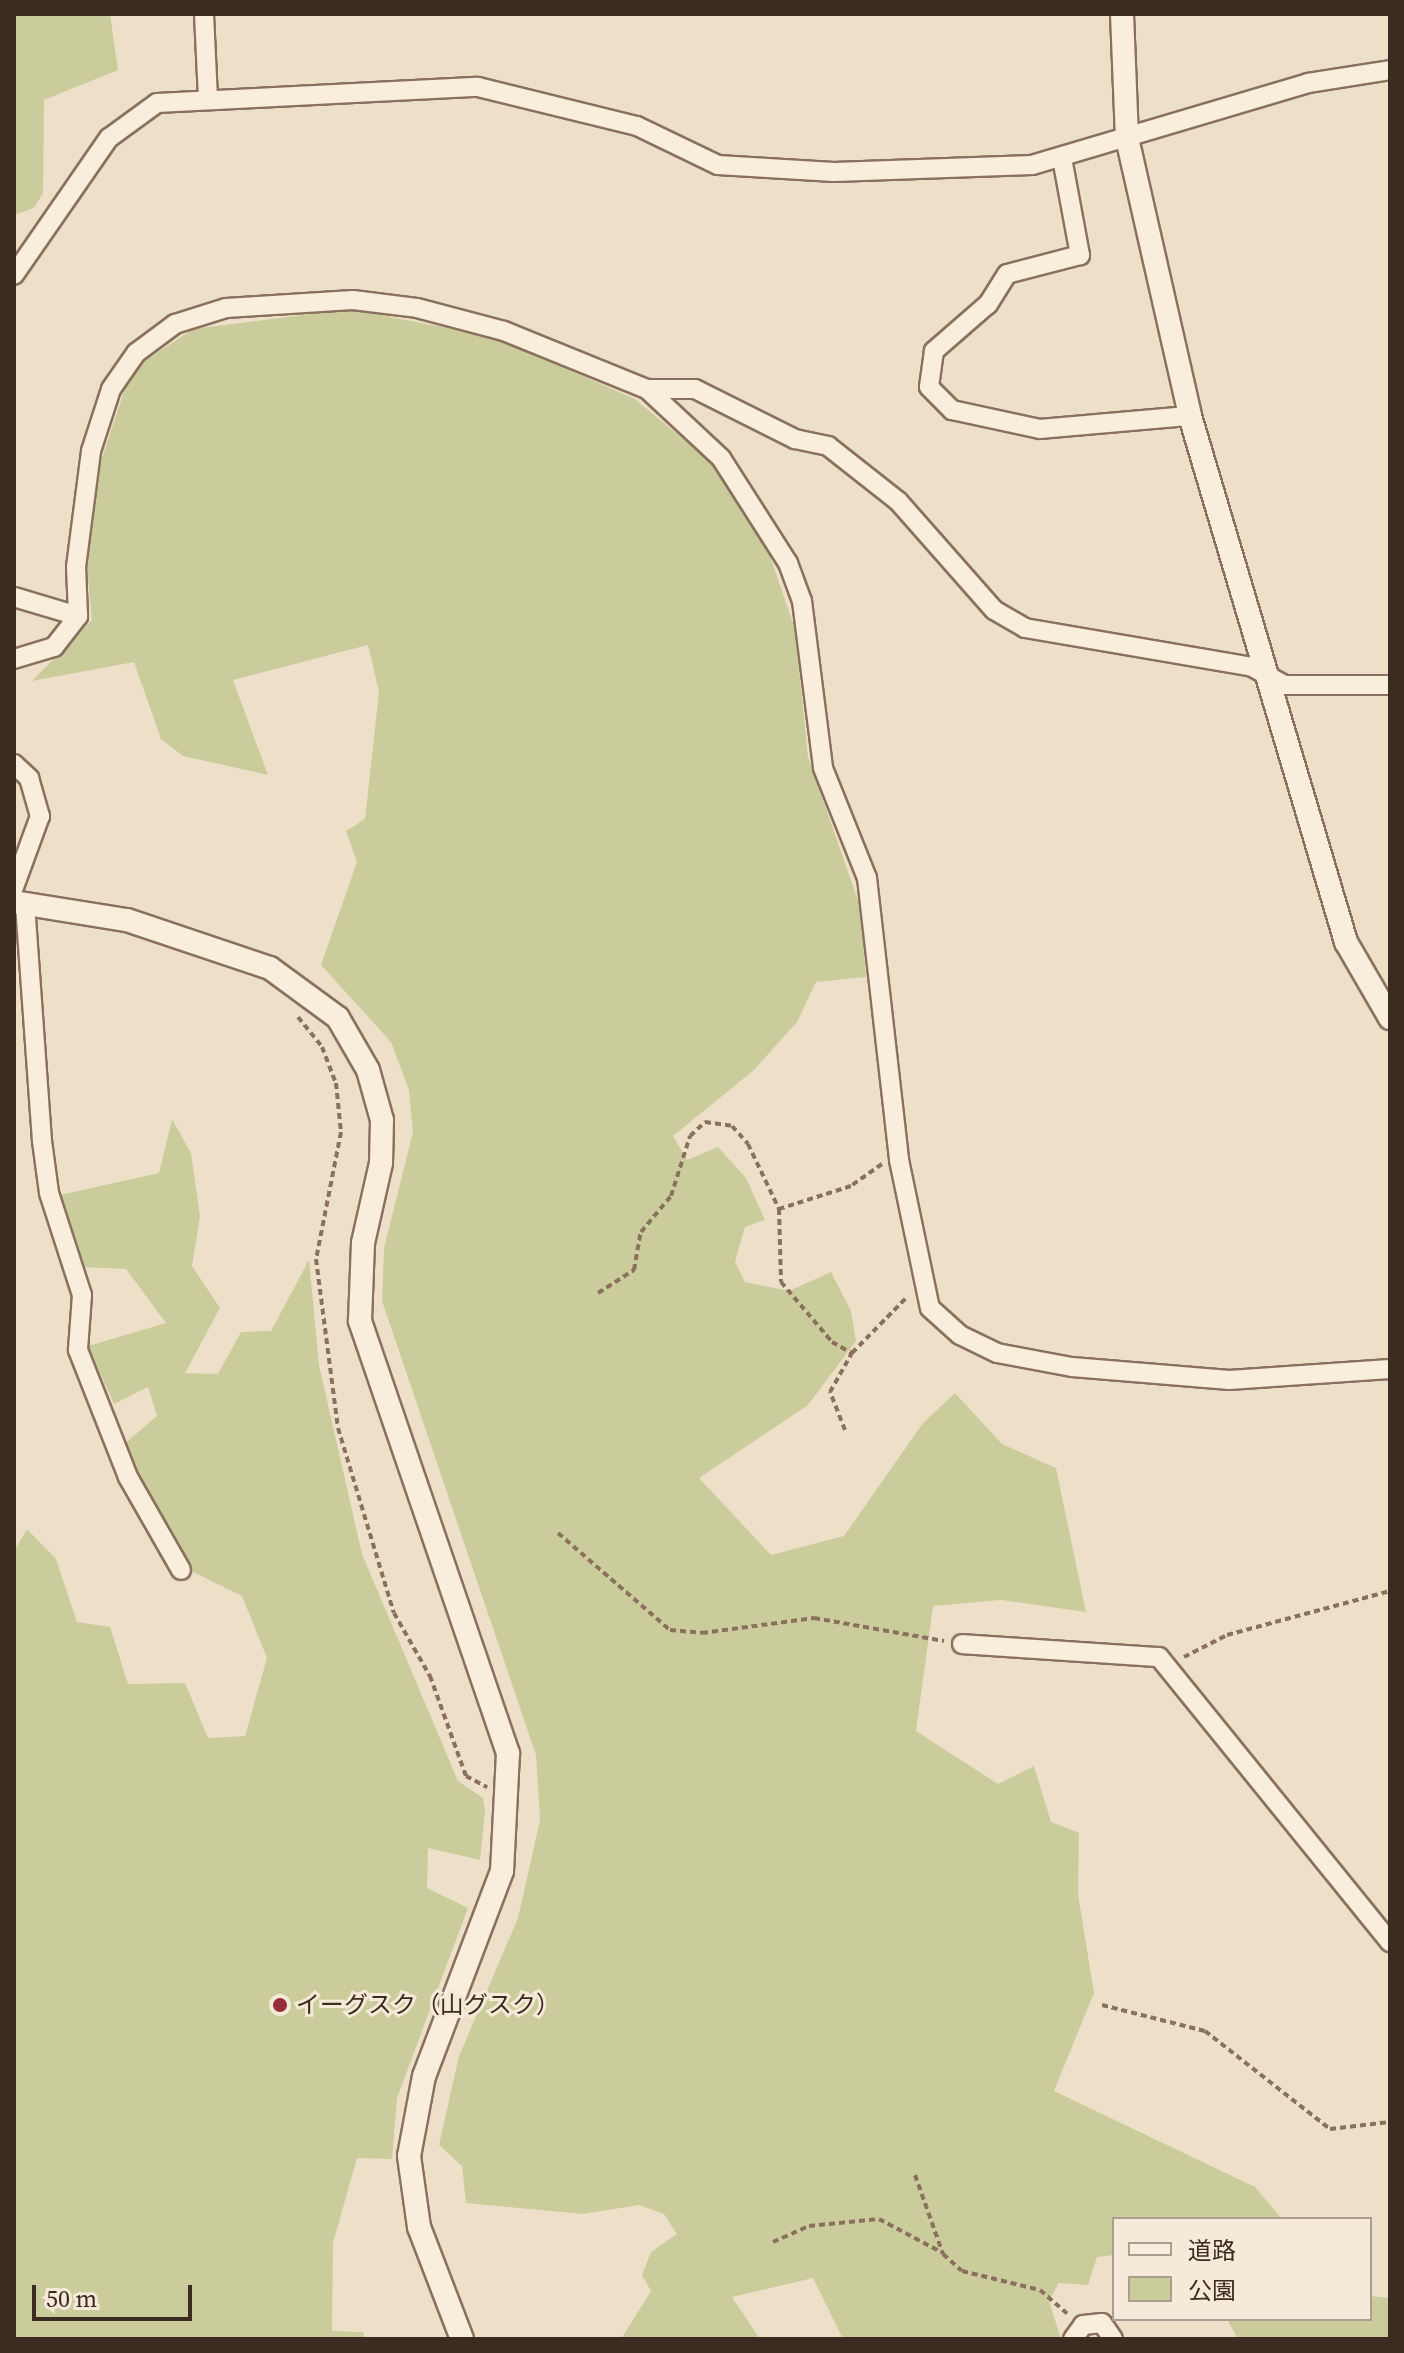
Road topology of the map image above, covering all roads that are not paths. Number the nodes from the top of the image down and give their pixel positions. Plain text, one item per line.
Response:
1 (204, 14) edge
2 (1122, 14) edge
3 (1390, 70) edge
4 (208, 99) junction
5 (1127, 138) junction
6 (1062, 158) junction
7 (14, 275) edge
8 (647, 389) junction
9 (1190, 416) junction
10 (14, 597) edge
11 (78, 616) junction
12 (14, 659) edge
13 (1268, 676) junction
14 (1390, 685) edge
15 (14, 764) edge
16 (18, 898) edge
17 (1390, 1018) edge
18 (1390, 1369) edge
19 (181, 1570) dead end
20 (962, 1644) road end
21 (1390, 1942) edge
22 (1075, 2334) edge
23 (462, 2339) edge
24 (1113, 2339) edge

1 - 4 street
2 - 5 street
3 - 5 street
4 - 6 street
4 - 7 street
5 - 6 street
5 - 9 street
6 - 9 street
8 - 11 street
8 - 13 street
8 - 18 street
9 - 13 street
10 - 11 street
11 - 12 street
13 - 14 street
13 - 17 street
15 - 16 street
16 - 19 street
16 - 23 street
20 - 21 street
22 - 24 street

